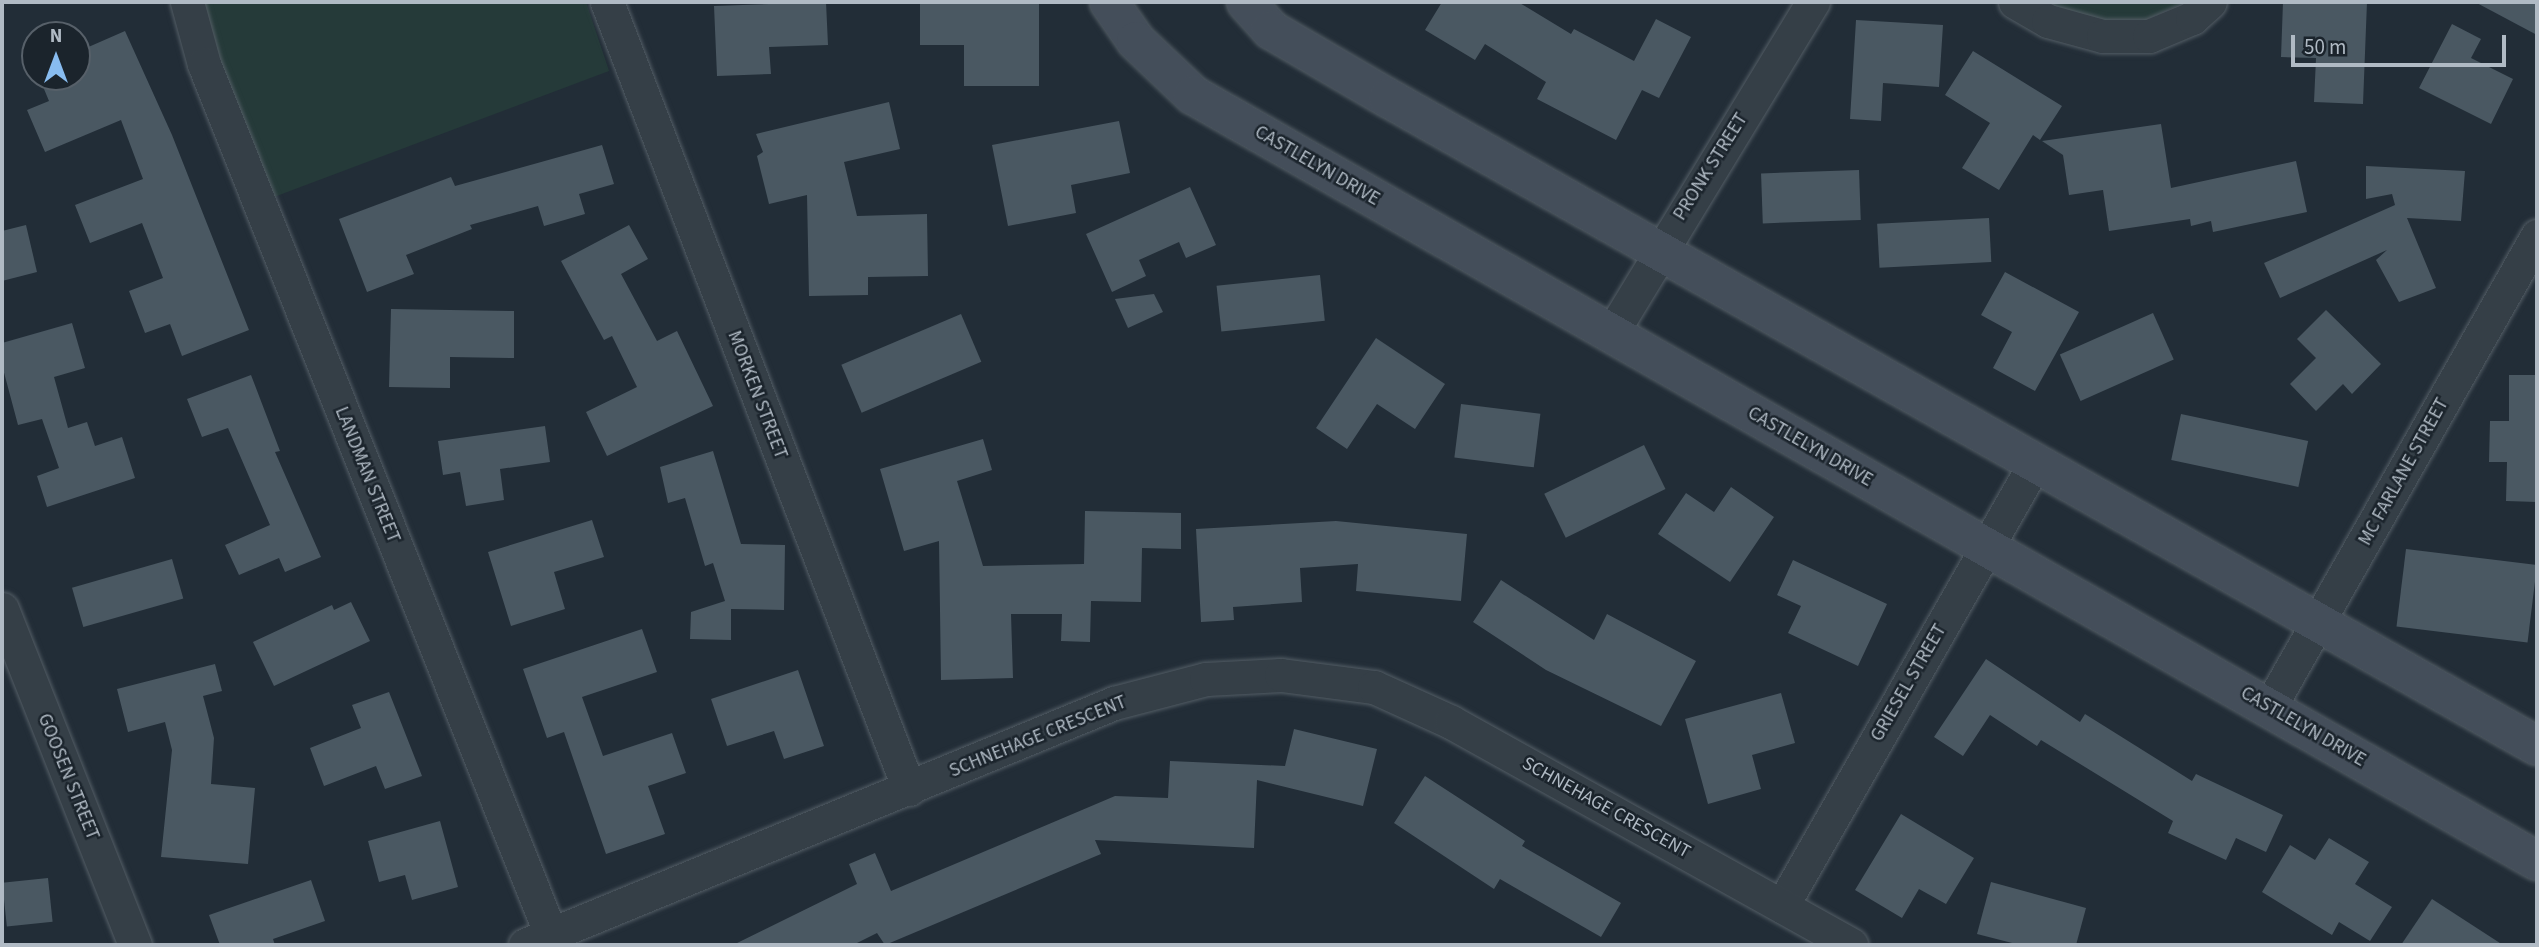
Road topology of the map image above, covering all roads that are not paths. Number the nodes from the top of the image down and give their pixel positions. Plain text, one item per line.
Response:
1 (187, 2) edge
2 (607, 2) edge
3 (1108, 2) edge
4 (1246, 2) edge
5 (1813, 2) edge
6 (2015, 2) edge
7 (2210, 2) edge
8 (2537, 236) edge
9 (1661, 248) junction
10 (1611, 334) junction
11 (2036, 461) junction
12 (1986, 547) junction
13 (2, 609) edge
14 (2320, 621) junction
15 (2269, 708) junction
16 (2537, 746) edge
17 (909, 789) junction
18 (2537, 861) edge
19 (1782, 906) junction
20 (544, 942) edge
21 (135, 945) edge
22 (1851, 945) edge

1 - 20 street, LANDMAN STREET
2 - 17 street, MORKEN STREET
3 - 10 street, CASTLELYN DRIVE
4 - 9 street
5 - 9 street, PRONK STREET
6 - 7 street
8 - 14 street, MC FARLANE STREET
9 - 10 street, PRONK STREET
9 - 11 street
10 - 12 street, CASTLELYN DRIVE
11 - 12 street, GRIESEL STREET
11 - 14 street
12 - 15 street, CASTLELYN DRIVE
12 - 19 street, GRIESEL STREET
13 - 21 street, GOOSEN STREET
14 - 15 street, MC FARLANE STREET
14 - 16 street
15 - 18 street, CASTLELYN DRIVE
17 - 19 street, SCHNEHAGE CRESCENT
17 - 20 street, SCHNEHAGE CRESCENT
19 - 22 street, SCHNEHAGE CRESCENT

